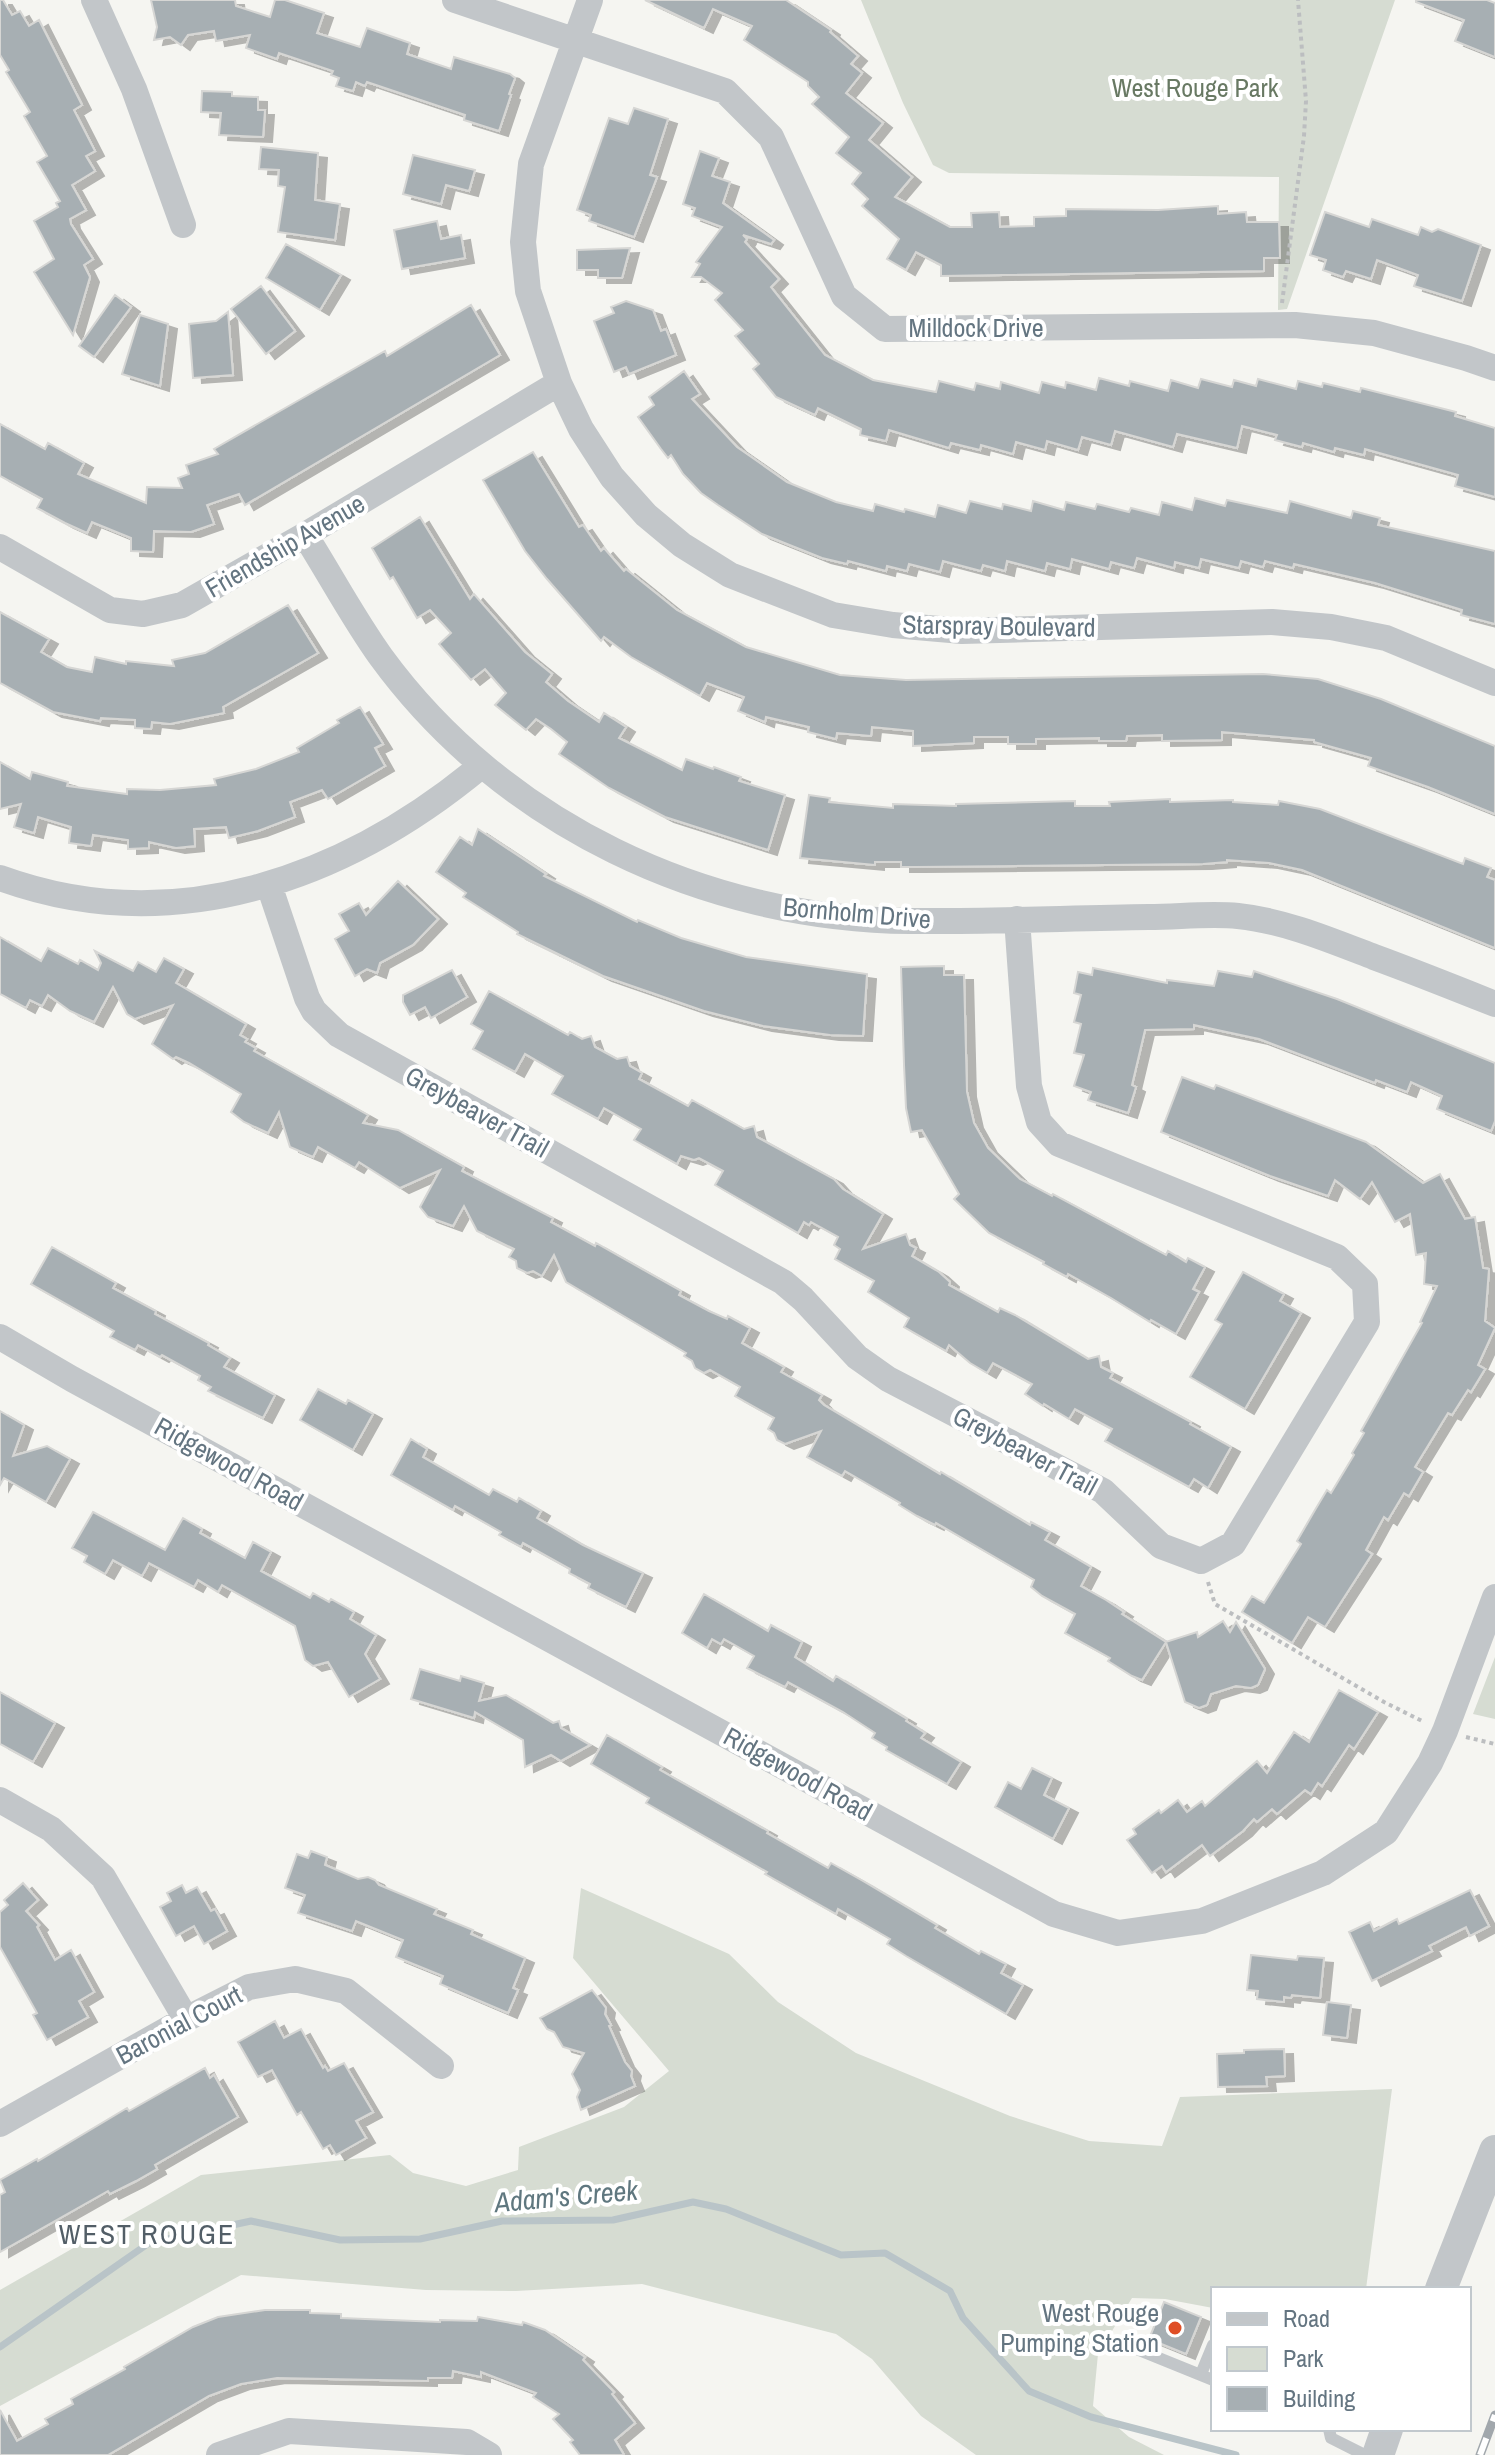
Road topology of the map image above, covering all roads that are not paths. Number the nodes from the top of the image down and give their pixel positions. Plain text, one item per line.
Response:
1 (94, 0) edge
2 (455, 0) edge
3 (590, 0) edge
4 (576, 42) junction
5 (183, 225) dead end
6 (1495, 368) edge
7 (559, 383) junction
8 (305, 535) junction
9 (0, 547) edge
10 (1495, 683) edge
11 (481, 766) junction
12 (0, 878) edge
13 (269, 885) junction
14 (1017, 919) junction
15 (1495, 1004) edge
16 (0, 1337) edge
17 (1495, 1597) edge
18 (0, 1800) edge
19 (186, 2019) junction
20 (441, 2066) dead end
21 (0, 2124) edge
22 (1495, 2151) edge
23 (1442, 2287) edge
24 (1134, 2348) dead end
25 (1211, 2356) edge
26 (1207, 2377) edge
27 (1329, 2431) edge
28 (1386, 2431) edge
29 (219, 2455) edge
30 (489, 2455) edge
31 (1365, 2455) edge
32 (1378, 2455) edge

1 - 5 street
2 - 4 street, Milldock Drive
3 - 4 street, Starspray Boulevard
4 - 6 street, Milldock Drive
4 - 7 street, Starspray Boulevard
7 - 8 street, Friendship Avenue
7 - 10 street, Starspray Boulevard
8 - 9 street, Friendship Avenue
8 - 11 street, Bornholm Drive
11 - 13 street
11 - 14 street, Bornholm Drive
12 - 13 street
13 - 14 street, Greybeaver Trail
14 - 15 street, Bornholm Drive
16 - 17 street, Ridgewood Road
18 - 19 street
19 - 20 street, Baronial Court
19 - 21 street, Baronial Court
22 - 23 street
24 - 26 lane
25 - 26 lane
27 - 31 lane
28 - 32 street
29 - 30 street

